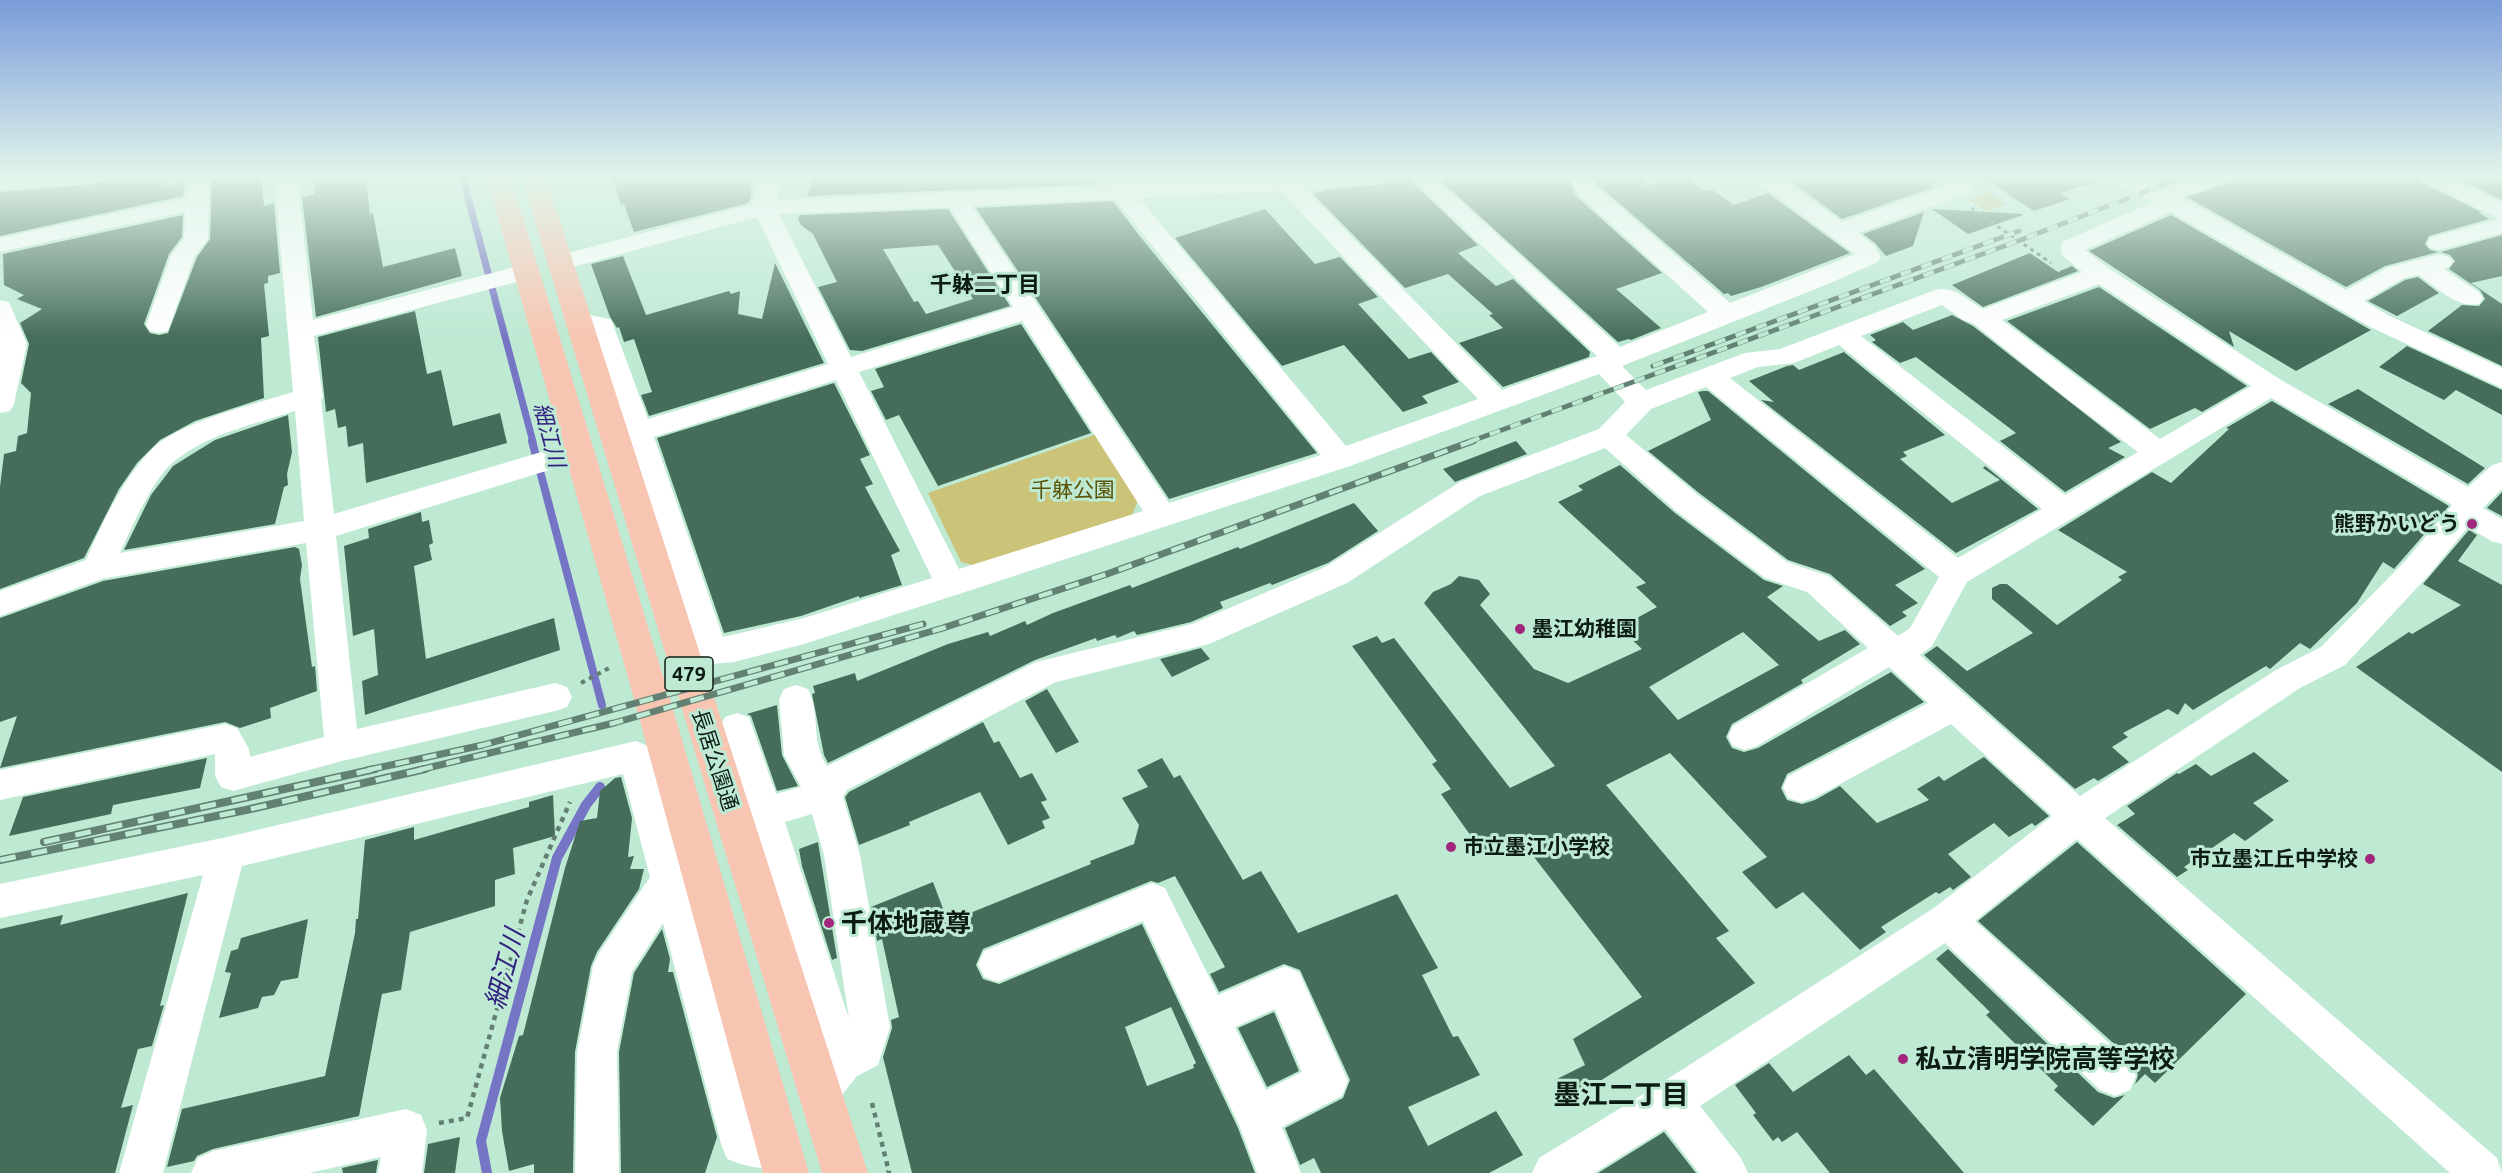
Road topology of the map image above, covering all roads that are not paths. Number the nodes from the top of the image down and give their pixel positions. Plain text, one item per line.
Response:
1 (71, 230) edge
2 (196, 230) edge
3 (291, 230) edge
4 (507, 230) edge
5 (551, 230) edge
6 (683, 230) edge
7 (775, 230) edge
8 (975, 230) edge
9 (1152, 230) edge
10 (1334, 230) edge
11 (1476, 230) edge
12 (1632, 230) edge
13 (1843, 230) edge
14 (2106, 230) edge
15 (2220, 230) edge
16 (2494, 230) edge
17 (1840, 231) joint
18 (0, 245) edge
19 (2434, 257) junction
20 (562, 262) junction
21 (514, 275) junction
22 (2089, 278) junction
23 (2470, 298) dead end
24 (2344, 302) junction
25 (0, 309) edge
26 (1027, 311) junction
27 (1726, 314) junction
28 (1983, 318) junction
29 (579, 321) junction
30 (159, 325) dead end
31 (302, 331) junction
32 (1842, 334) junction
33 (1610, 360) junction
34 (845, 368) junction
35 (1711, 377) junction
36 (2502, 379) edge
37 (2271, 386) junction
38 (309, 397) junction
39 (1496, 401) junction
40 (1641, 402) junction
41 (0, 404) edge
42 (638, 432) junction
43 (1609, 436) junction
44 (2157, 452) junction
45 (565, 455) junction
46 (1340, 459) junction
47 (2500, 477) edge
48 (2468, 506) junction
49 (2062, 509) junction
50 (1162, 516) junction
51 (322, 529) junction
52 (2502, 533) edge
53 (99, 568) junction
54 (1956, 574) junction
55 (951, 585) junction
56 (0, 604) edge
57 (1894, 653) junction
58 (562, 693) road end
59 (796, 699) dead end
60 (1953, 706) junction
61 (737, 727) dead end
62 (1745, 736) dead end
63 (342, 747) junction
64 (0, 785) edge
65 (1801, 787) dead end
66 (825, 795) junction
67 (763, 813) junction
68 (2078, 817) junction
69 (227, 853) junction
70 (669, 881) junction
71 (0, 901) edge
72 (1947, 920) junction
73 (998, 964) dead end
74 (1210, 1018) junction
75 (830, 1076) junction
76 (2115, 1076) dead end
77 (1670, 1102) junction
78 (1257, 1117) junction
79 (782, 1160) edge
80 (141, 1173) edge
81 (213, 1173) edge
82 (400, 1173) edge
83 (597, 1173) edge
84 (845, 1173) edge
85 (1279, 1173) edge
86 (1554, 1173) edge
87 (1726, 1173) edge
88 (2482, 1173) edge

1 - 18 street
2 - 30 street
3 - 31 street
4 - 21 highway, 長居公園通 / 479
5 - 20 highway, 長居公園通 / 479
6 - 20 street
7 - 34 street
8 - 26 street
9 - 46 street
10 - 39 street
11 - 33 street
12 - 27 street
13 - 17 street
14 - 22 street
15 - 24 street
16 - 19 street
17 - 27 street
19 - 23 street
19 - 24 street
20 - 29 highway, 長居公園通 / 479
21 - 31 street
21 - 45 highway, 長居公園通 / 479
22 - 28 street
22 - 37 street
24 - 36 street
25 - 41 street
26 - 34 street
26 - 50 street
27 - 33 street
28 - 32 street
28 - 44 street
29 - 42 street
29 - 75 highway, 長居公園通 / 479
31 - 38 street
32 - 35 street
32 - 49 street
33 - 39 street
33 - 40 street
34 - 42 street
34 - 55 street
35 - 40 street
35 - 54 street
37 - 44 street
37 - 48 street
38 - 51 street
38 - 53 street
39 - 46 street
40 - 43 street
42 - 55 street
43 - 57 street
43 - 66 street
44 - 49 street
45 - 51 street
45 - 79 highway, 長居公園通 / 479
46 - 50 street
47 - 48 street
48 - 52 street
48 - 68 street
49 - 54 street
50 - 55 street
51 - 53 street
51 - 63 street
53 - 56 street
54 - 57 street
57 - 60 street
57 - 62 street
58 - 63 street
59 - 66 street
60 - 65 street
60 - 68 street
61 - 67 street
63 - 64 street
66 - 67 street
66 - 75 street
67 - 75 street
68 - 72 street
68 - 88 street
69 - 70 street
69 - 71 street
69 - 80 street
70 - 79 street
70 - 83 street
72 - 76 street
72 - 77 street
73 - 74 street
74 - 78 street
74 - 78 street
75 - 84 highway, 長居公園通 / 479
77 - 86 street
77 - 87 street
78 - 85 street
81 - 82 street

